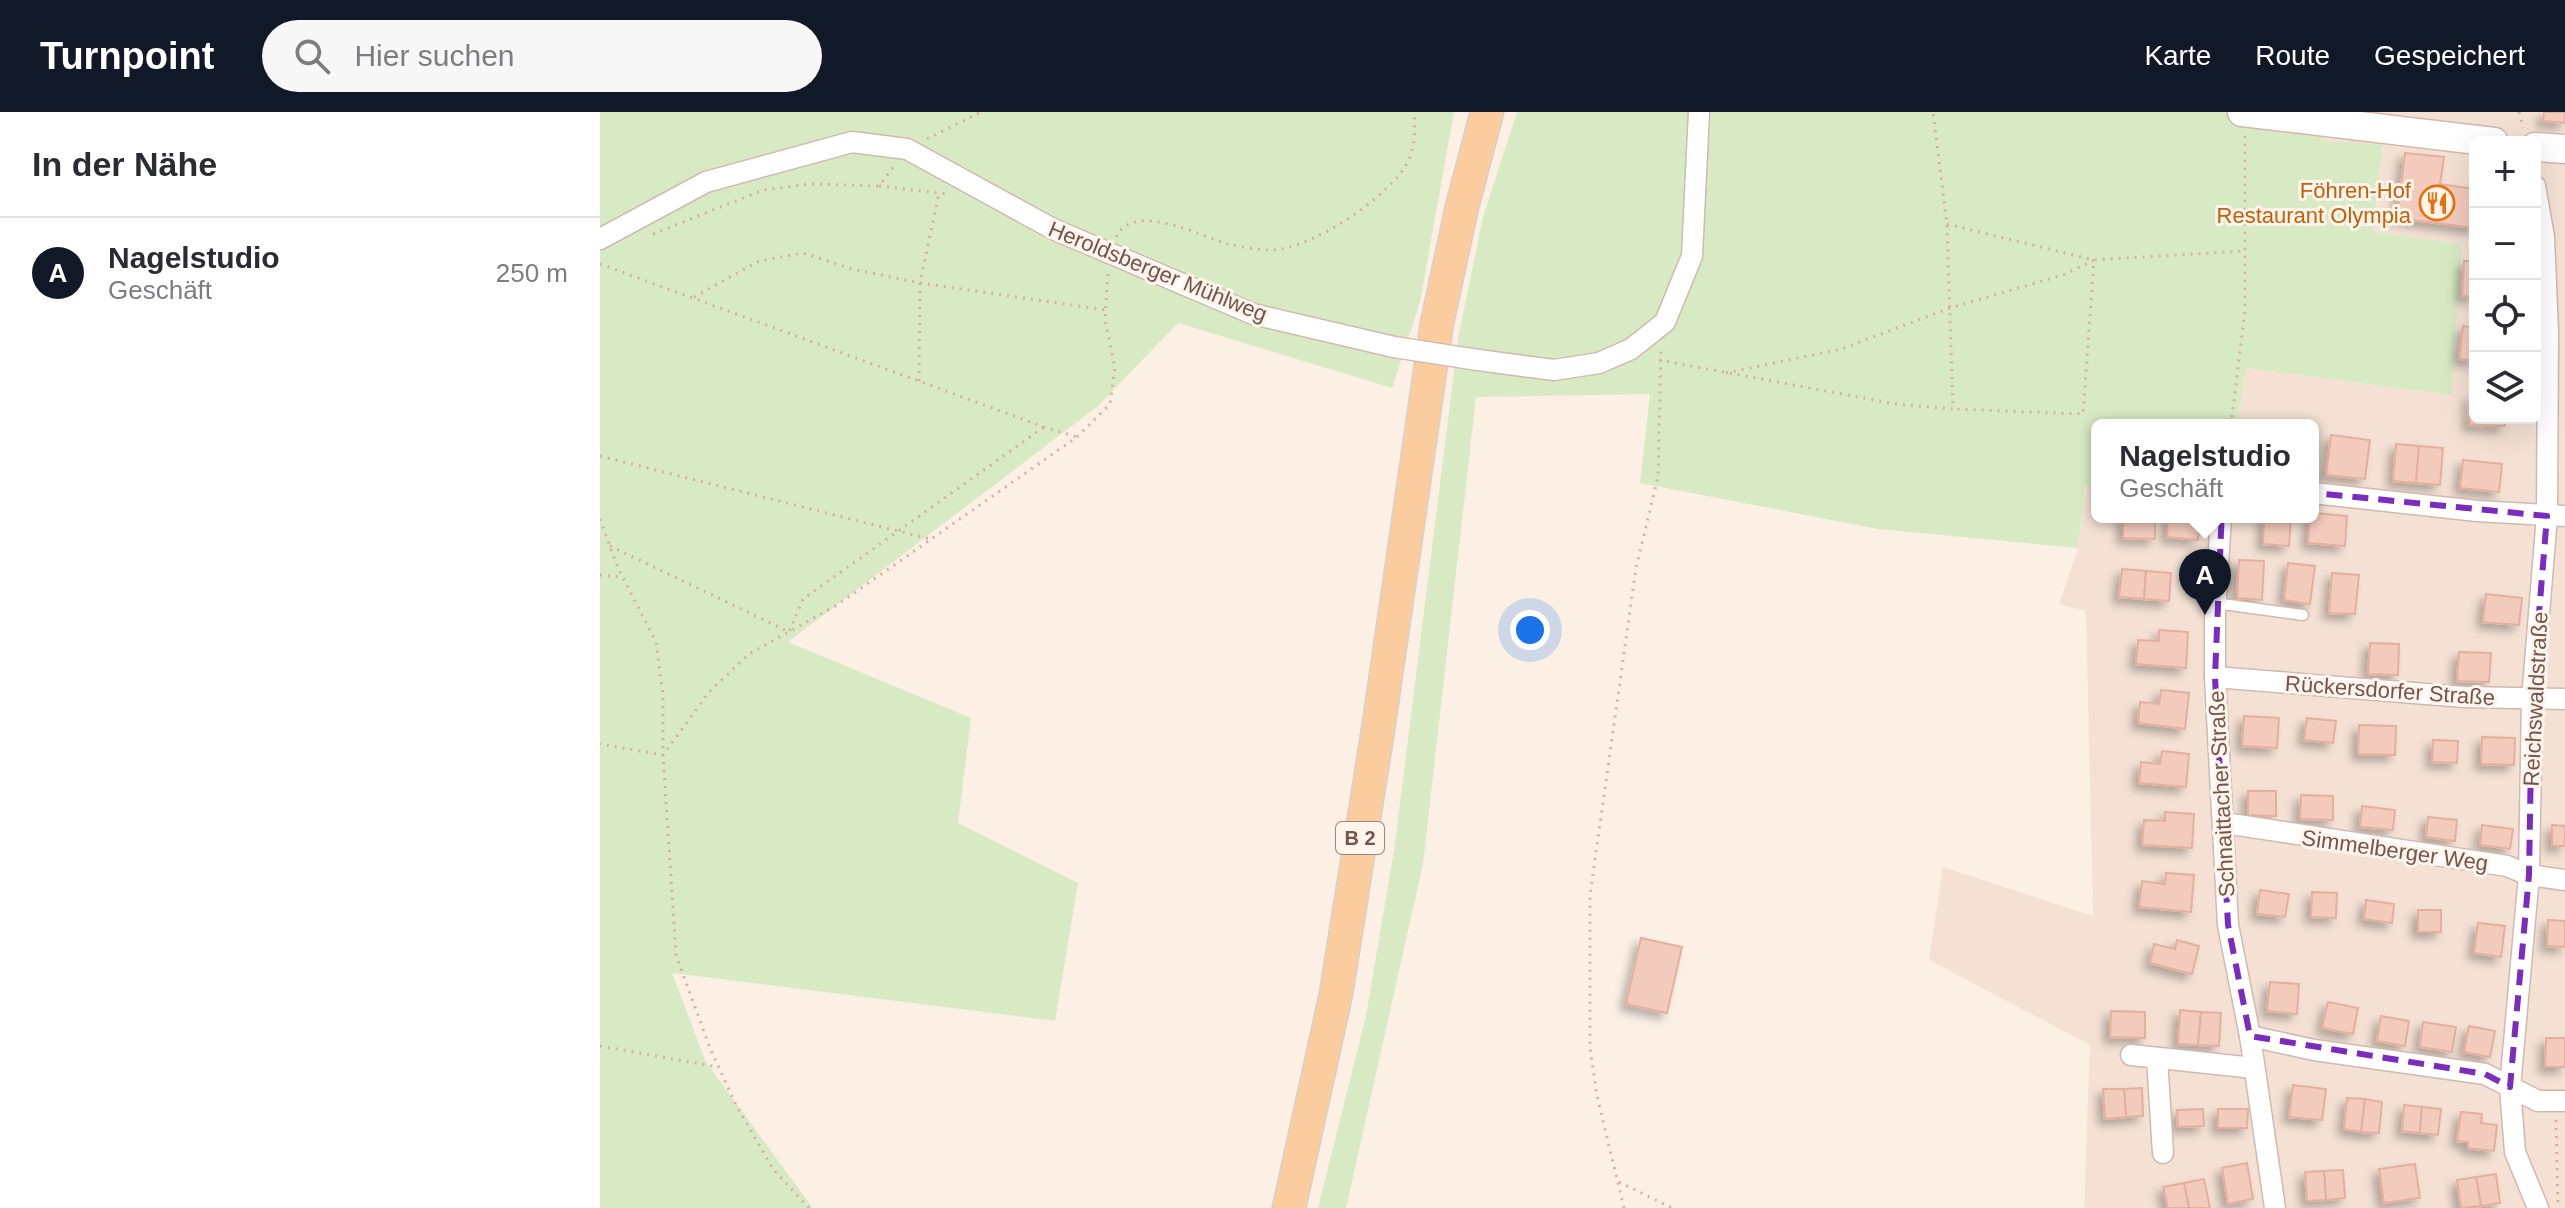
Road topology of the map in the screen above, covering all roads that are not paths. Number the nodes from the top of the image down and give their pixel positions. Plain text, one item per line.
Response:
1 (1699, 112) edge
2 (2244, 112) edge
3 (1487, 118) edge
4 (2469, 139) edge
5 (2541, 147) edge
6 (2565, 149) edge
7 (2539, 208) edge
8 (600, 239) edge
9 (2556, 332) edge
10 (2319, 494) edge
11 (2556, 516) edge
12 (2221, 523) edge
13 (2215, 603) junction
14 (2303, 615) dead end
15 (2215, 677) junction
16 (2532, 699) junction
17 (2565, 699) edge
18 (2224, 823) junction
19 (2529, 875) junction
20 (2565, 880) edge
21 (2250, 1036) junction
22 (2131, 1055) dead end
23 (2157, 1058) junction
24 (2254, 1068) junction
25 (2510, 1087) junction
26 (2560, 1101) edge
27 (2163, 1153) dead end
28 (1289, 1208) edge
29 (2275, 1208) edge
30 (2538, 1208) edge

1 - 8 street, Heroldsberger Mühlweg, bridge
2 - 4 street
3 - 28 main road, B 2
5 - 6 street
7 - 9 street, Reichswaldstraße
9 - 11 street, Reichswaldstraße
10 - 11 street
11 - 16 street, Reichswaldstraße
12 - 13 street, Schnaittacher Straße
13 - 14 lane
13 - 15 street, Schnaittacher Straße
15 - 16 street, Rückersdorfer Straße
15 - 18 street, Schnaittacher Straße
16 - 17 street, Rückersdorfer Straße
16 - 19 street, Reichswaldstraße
18 - 19 street, Simmelberger Weg
18 - 21 street, Schnaittacher Straße
19 - 20 street, Simmelberger Weg
19 - 25 street, Reichswaldstraße
21 - 24 street, Schnaittacher Straße
21 - 25 street
22 - 23 street
23 - 24 street
23 - 27 street
24 - 29 street, Schnaittacher Straße
25 - 26 street
25 - 30 street, Reichswaldstraße

